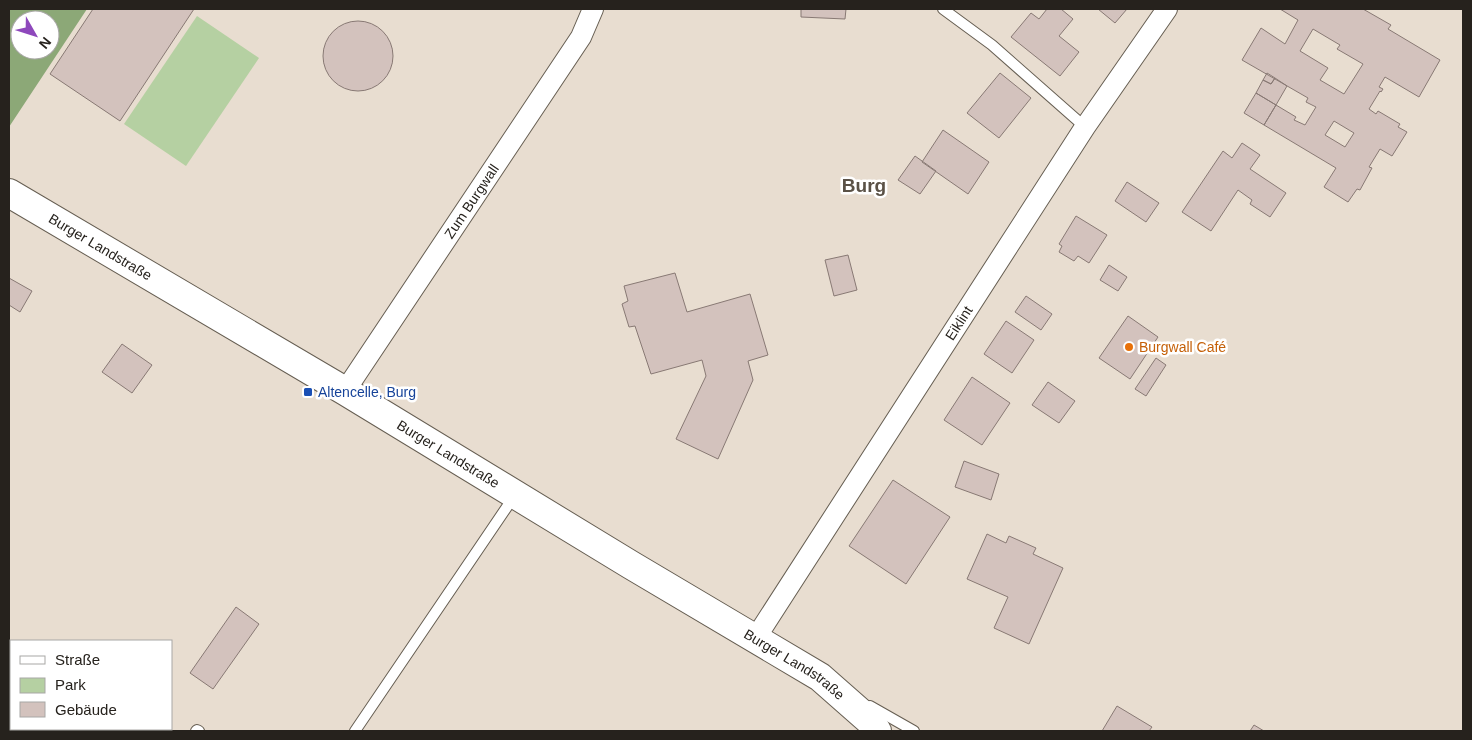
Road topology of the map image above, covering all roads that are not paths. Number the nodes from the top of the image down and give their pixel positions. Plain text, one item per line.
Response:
1 (592, 9) edge
2 (943, 9) edge
3 (1167, 9) edge
4 (1085, 126) junction
5 (9, 193) edge
6 (345, 391) junction
7 (515, 494) junction
8 (755, 639) junction
9 (820, 677) junction
10 (355, 731) edge
11 (877, 731) edge
12 (914, 731) edge

1 - 6 street, Zum Burgwall
2 - 4 lane
3 - 4 street, Eiklint
4 - 8 street, Eiklint
5 - 6 street, Burger Landstraße
6 - 7 street, Burger Landstraße
7 - 8 street, Burger Landstraße
7 - 10 lane
8 - 9 street, Burger Landstraße
9 - 11 street, Burger Landstraße
9 - 12 lane

